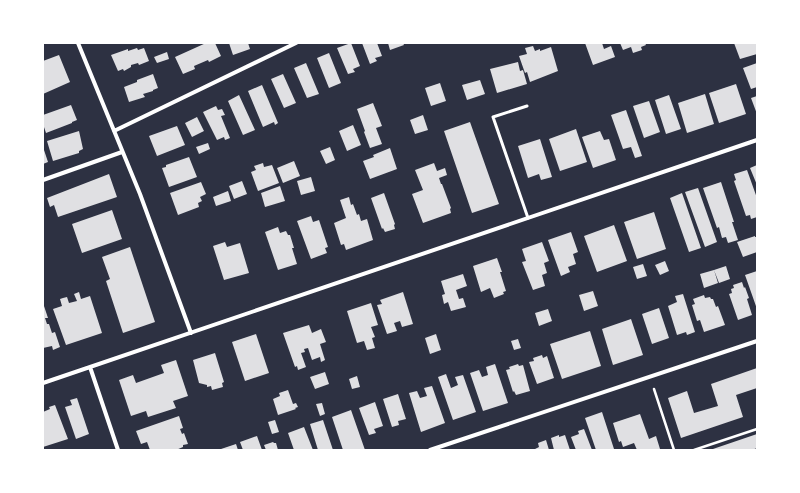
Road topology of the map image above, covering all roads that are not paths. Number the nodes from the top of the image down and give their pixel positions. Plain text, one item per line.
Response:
1 (78, 43) edge
2 (296, 43) edge
3 (527, 106) dead end
4 (114, 131) junction
5 (757, 140) edge
6 (122, 152) junction
7 (43, 180) edge
8 (528, 218) junction
9 (191, 333) junction
10 (757, 342) edge
11 (90, 367) junction
12 (43, 383) edge
13 (118, 450) edge
14 (430, 450) edge

1 - 4 street
2 - 4 street
3 - 8 lane
4 - 6 street
5 - 8 street
6 - 7 street
6 - 9 street
8 - 9 street
9 - 11 street
10 - 14 street
11 - 12 street
11 - 13 street

